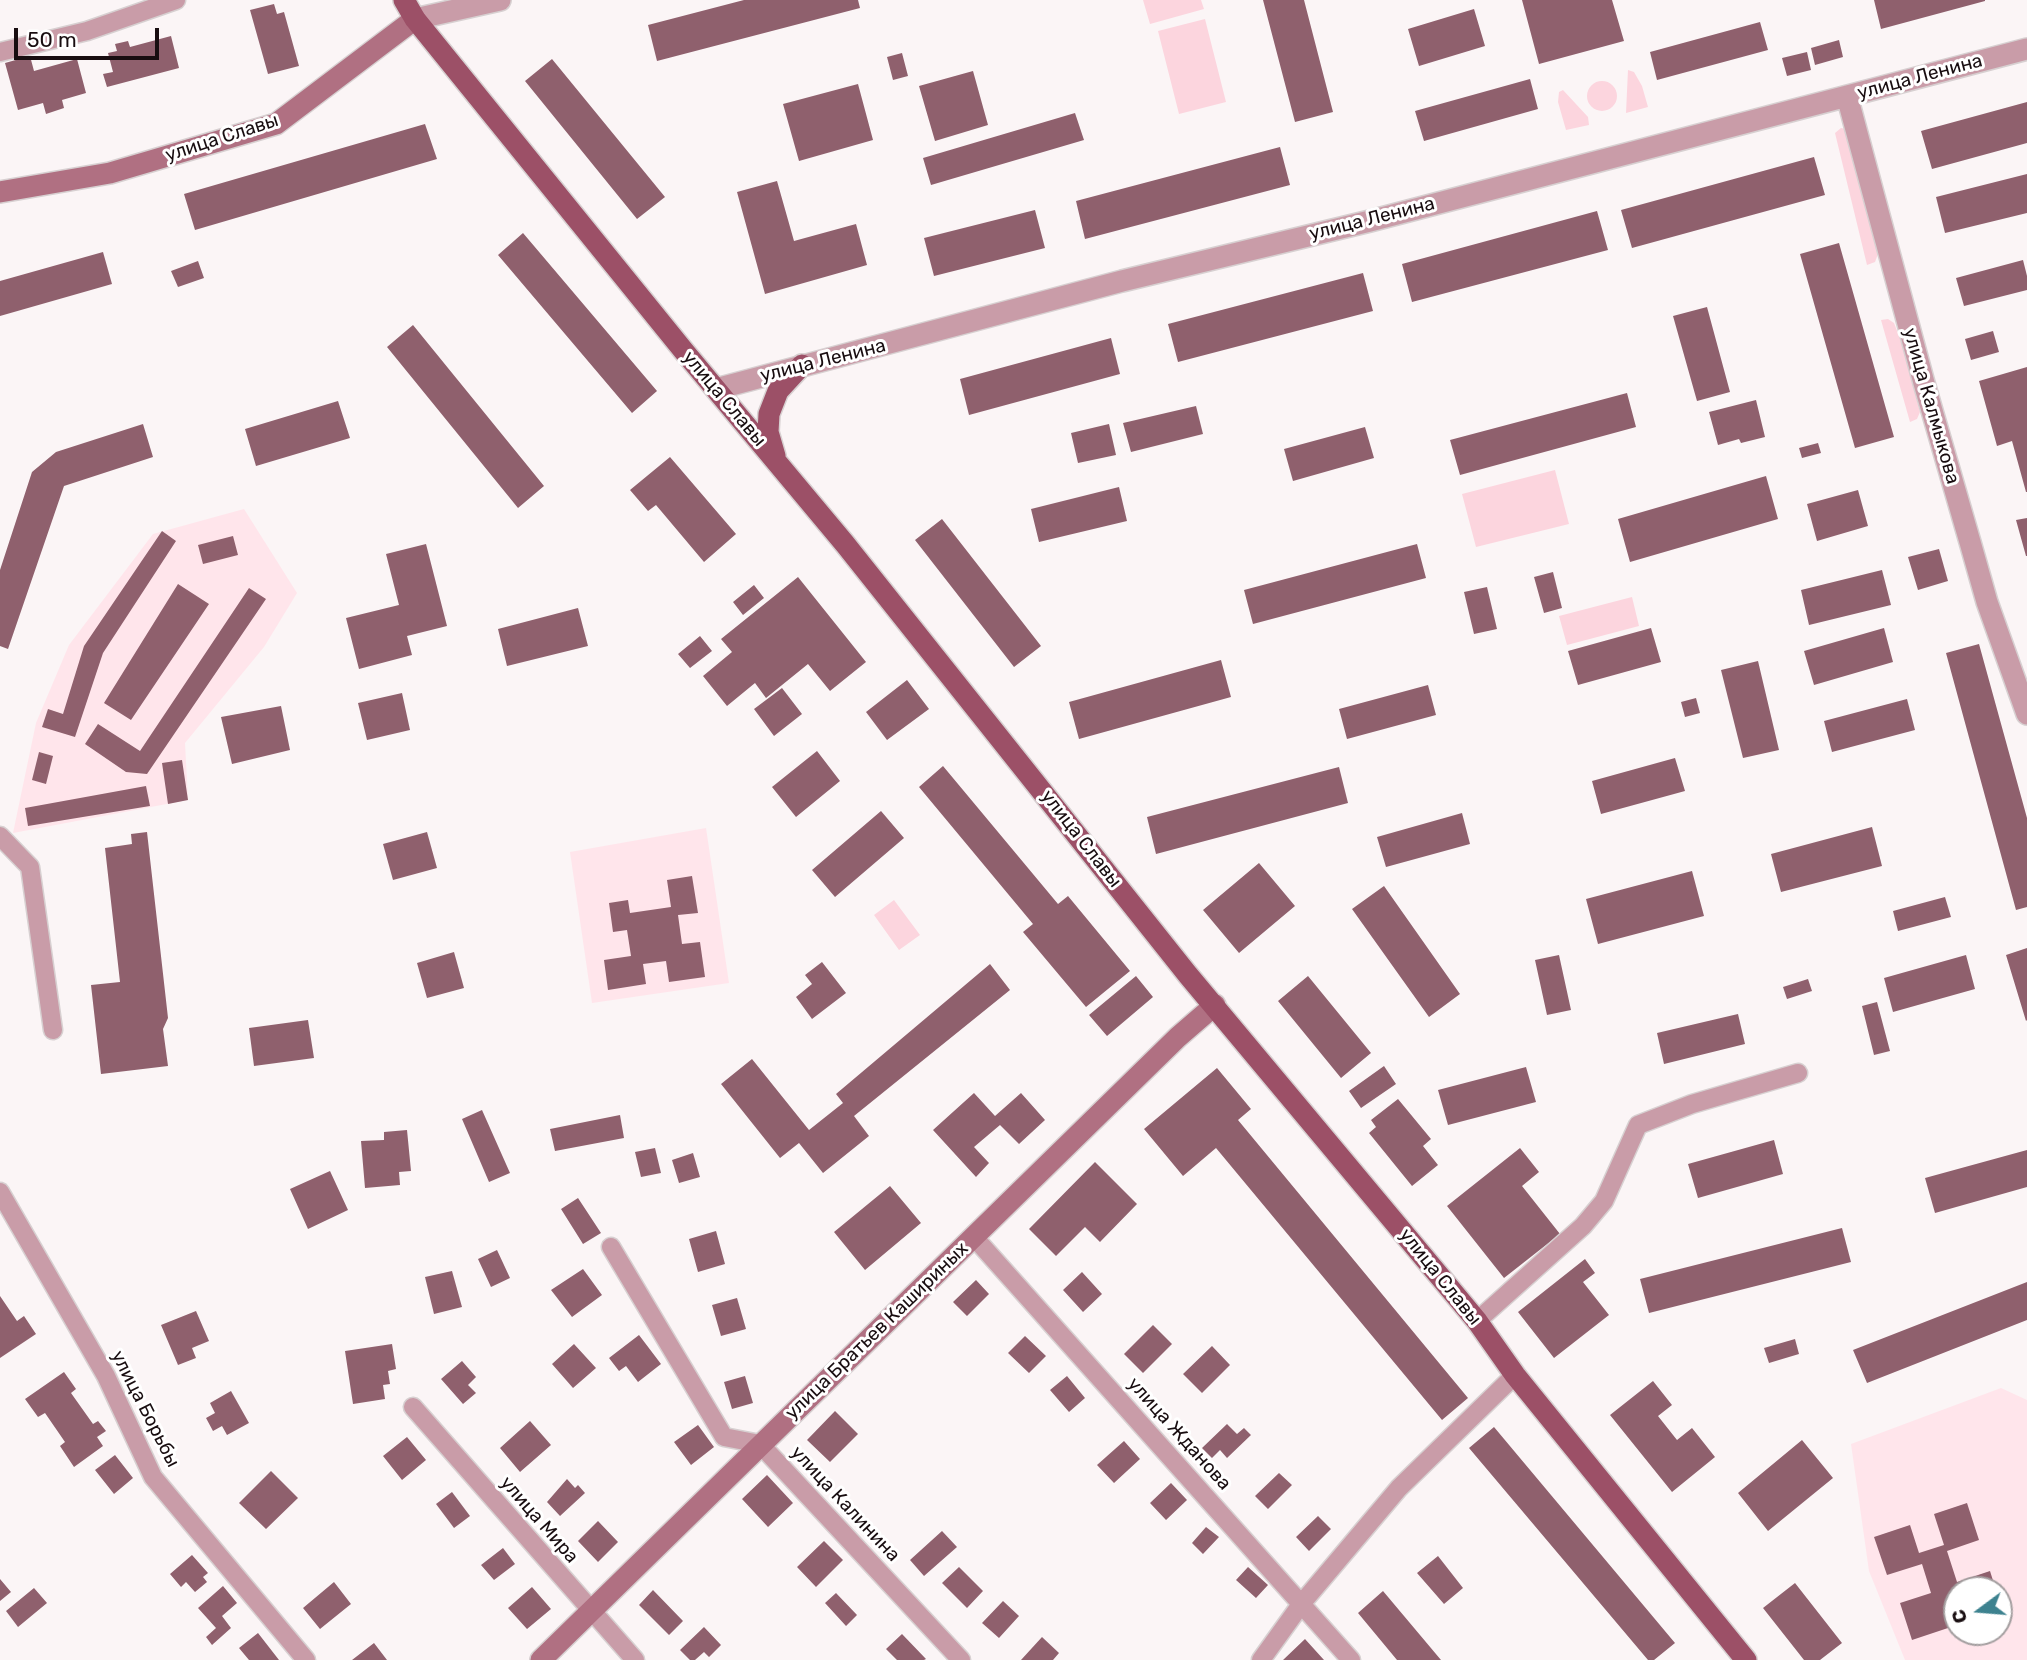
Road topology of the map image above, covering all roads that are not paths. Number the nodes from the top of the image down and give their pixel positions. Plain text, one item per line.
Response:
1 (176, 0) edge
2 (500, 0) edge
3 (410, 9) edge
4 (2027, 49) edge
5 (0, 52) edge
6 (1847, 96) junction
7 (0, 192) edge
8 (802, 365) junction
9 (716, 389) junction
10 (776, 462) junction
11 (2027, 714) edge
12 (0, 836) edge
13 (1215, 1005) junction
14 (53, 1030) dead end
15 (1798, 1073) dead end
16 (0, 1192) edge
17 (974, 1237) junction
18 (611, 1247) dead end
19 (1477, 1321) junction
20 (1515, 1375) junction
21 (413, 1407) dead end
22 (760, 1444) junction
23 (1302, 1603) junction
24 (592, 1612) junction
25 (306, 1660) edge
26 (541, 1660) edge
27 (635, 1660) edge
28 (961, 1660) edge
29 (1261, 1660) edge
30 (1351, 1660) edge
31 (1746, 1660) edge

1 - 5 street
2 - 3 street
3 - 7 main road, улица Славы
3 - 9 main road, улица Славы
4 - 6 street, улица Ленина
6 - 8 street, улица Ленина
6 - 11 street, улица Калмыкова
8 - 9 street, улица Ленина
8 - 10 main road
9 - 10 main road, улица Славы
10 - 13 main road, улица Славы
12 - 14 street
13 - 17 main road, улица Братьев Кашириных
13 - 19 main road, улица Славы
15 - 19 street
16 - 25 street, улица Борьбы
17 - 22 main road, улица Братьев Кашириных
17 - 23 street, улица Жданова
18 - 22 street, улица Калинина
19 - 20 main road, улица Славы
20 - 23 street
20 - 31 main road, улица Славы
21 - 24 street, улица Мира
22 - 24 main road, улица Братьев Кашириных
22 - 28 street, улица Калинина
23 - 29 street
23 - 30 street, улица Жданова
24 - 26 main road, улица Братьев Кашириных
24 - 27 street, улица Мира

